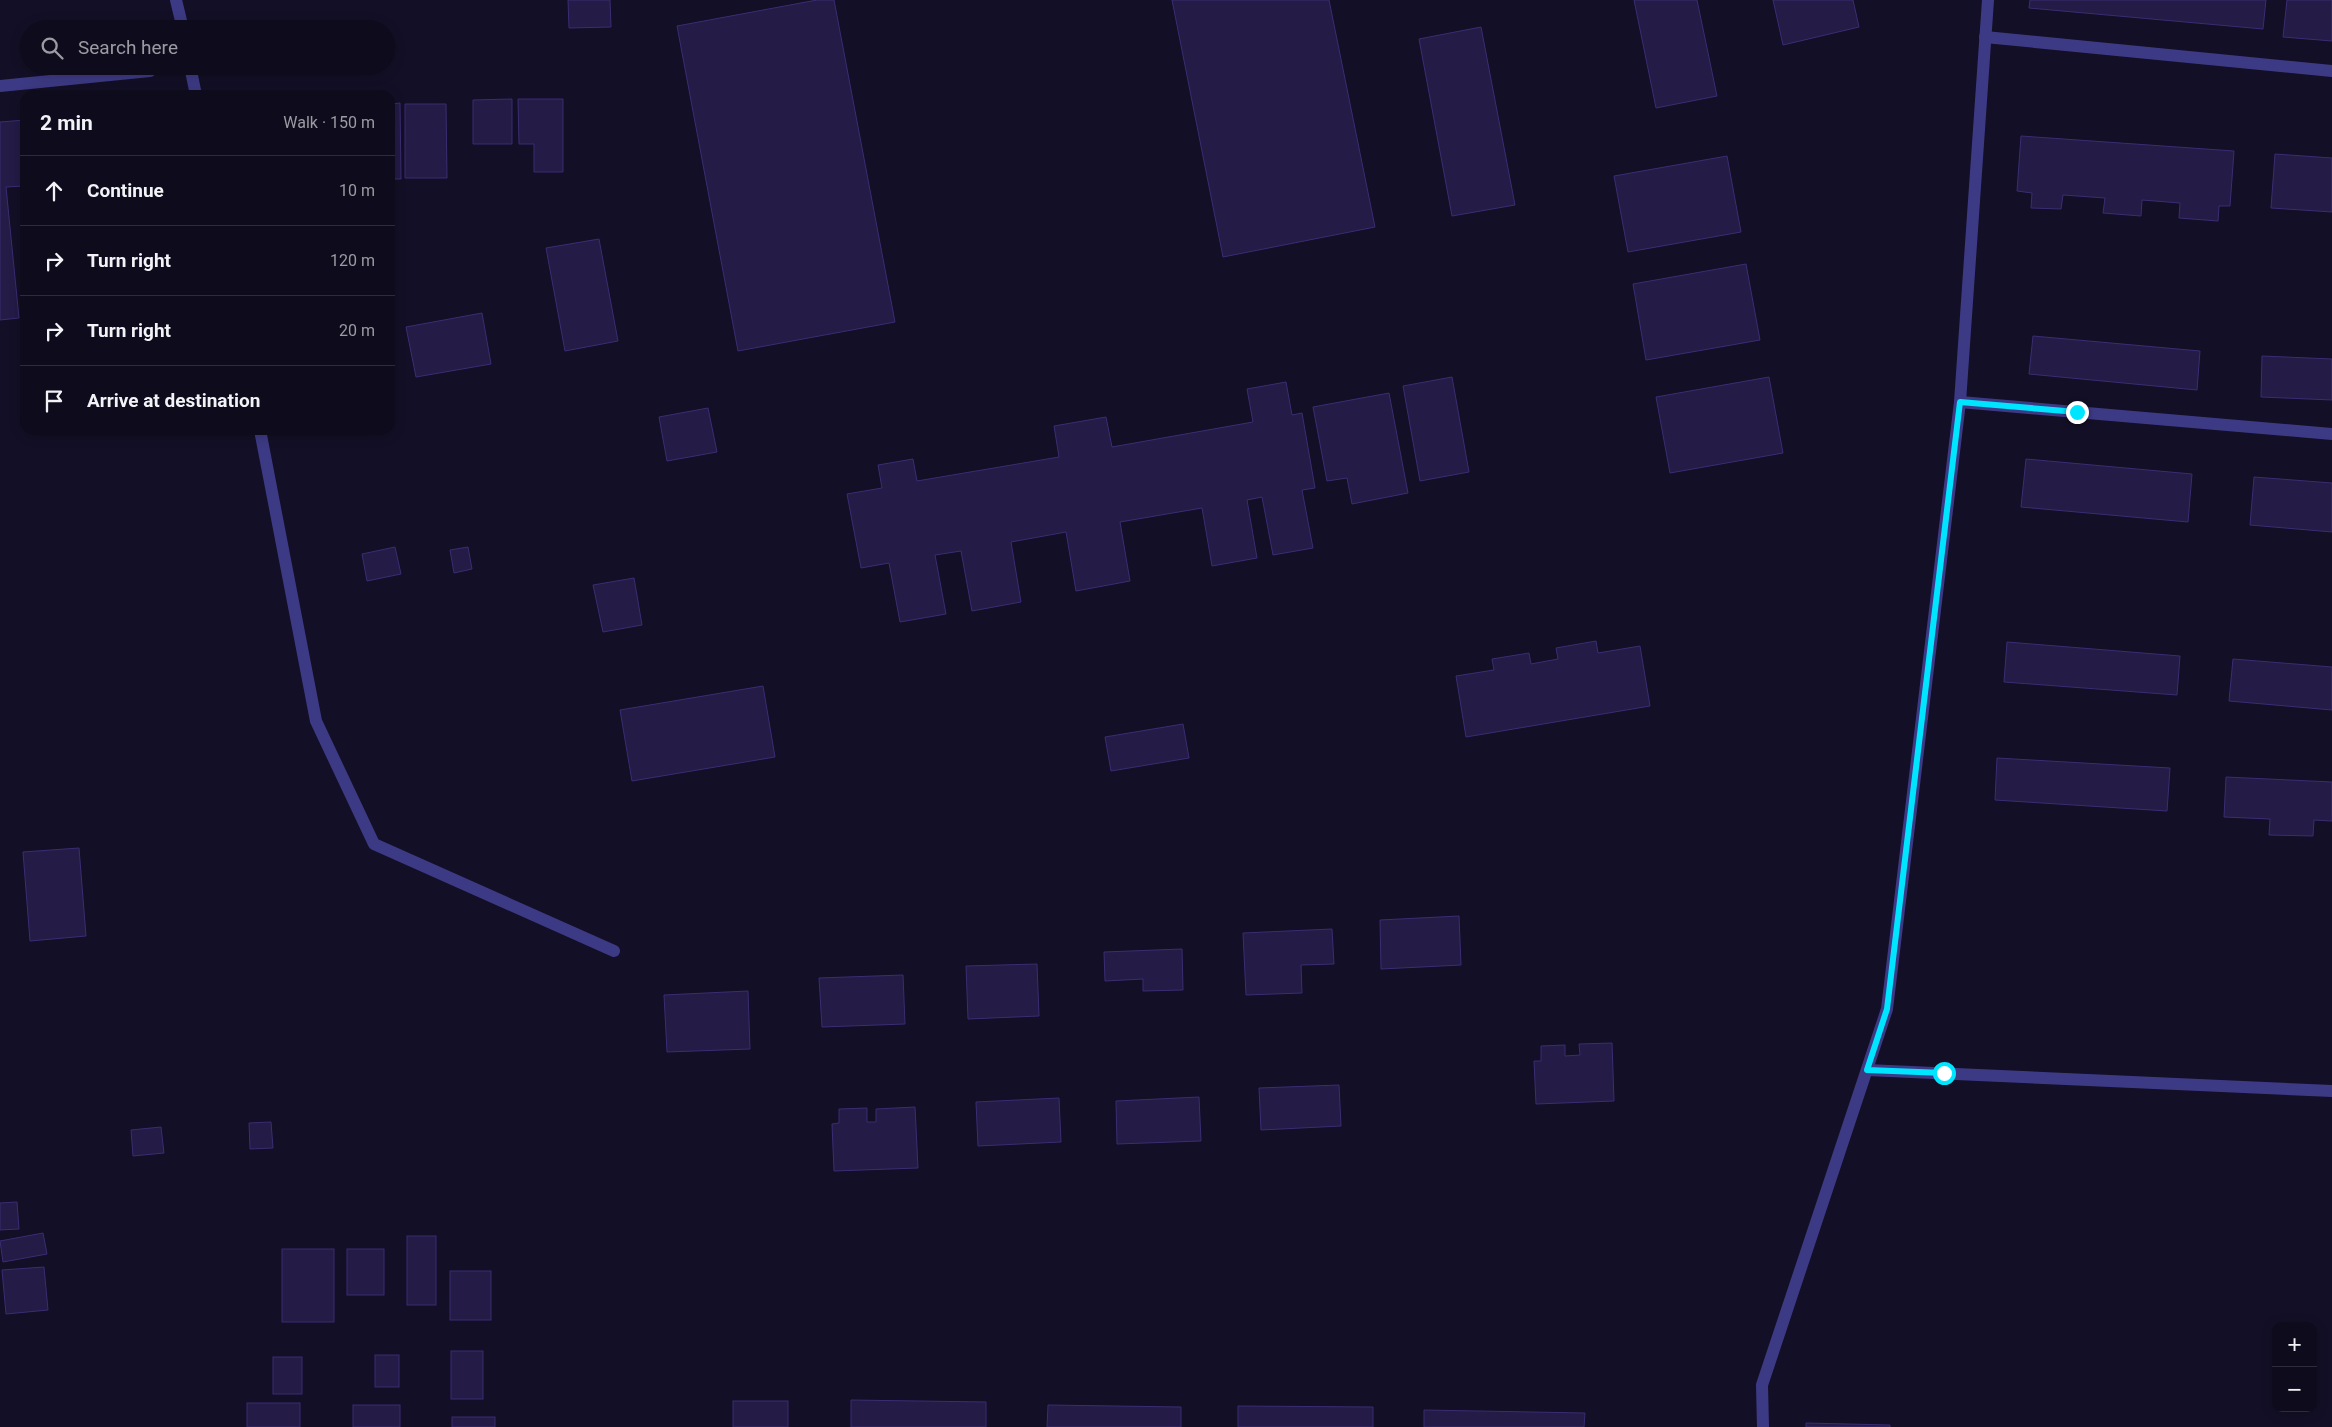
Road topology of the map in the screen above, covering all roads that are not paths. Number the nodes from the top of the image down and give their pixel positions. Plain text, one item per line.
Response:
1 (176, 0) edge
2 (1988, 0) edge
3 (181, 20) edge
4 (1985, 36) junction
5 (2332, 71) edge
6 (110, 75) edge
7 (192, 75) edge
8 (0, 86) edge
9 (195, 90) edge
10 (1960, 402) junction
11 (2332, 434) edge
12 (261, 435) edge
13 (614, 951) dead end
14 (1867, 1070) junction
15 (2332, 1091) edge
16 (1763, 1427) edge

1 - 3 street
2 - 4 street
4 - 5 street
4 - 10 street
6 - 8 street
7 - 9 street
10 - 11 street
10 - 14 street
12 - 13 street
14 - 15 street
14 - 16 street

